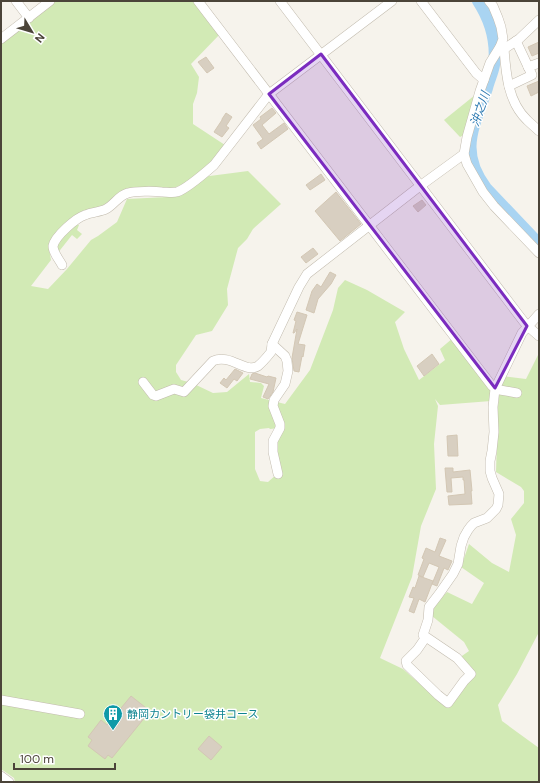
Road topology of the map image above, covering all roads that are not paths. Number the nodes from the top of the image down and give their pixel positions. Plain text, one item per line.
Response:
1 (16, 1) edge
2 (50, 1) edge
3 (198, 1) edge
4 (280, 1) edge
5 (392, 1) edge
6 (421, 1) edge
7 (490, 1) edge
8 (29, 18) junction
9 (539, 20) edge
10 (1, 39) edge
11 (516, 41) junction
12 (502, 48) junction
13 (321, 54) junction
14 (539, 62) edge
15 (528, 67) junction
16 (484, 80) junction
17 (509, 86) junction
18 (269, 94) junction
19 (539, 131) edge
20 (464, 154) junction
21 (420, 186) junction
22 (369, 226) junction
23 (539, 253) edge
24 (62, 265) dead end
25 (539, 314) edge
26 (527, 326) junction
27 (539, 336) edge
28 (272, 344) junction
29 (143, 382) dead end
30 (495, 388) junction
31 (517, 393) dead end
32 (278, 474) dead end
33 (426, 638) junction
34 (1, 700) edge
35 (80, 714) dead end

1 - 8 street
2 - 8 street
3 - 18 street
4 - 13 street
5 - 13 street
6 - 16 street
7 - 12 street
8 - 10 street
9 - 11 street
11 - 12 street
11 - 15 street
12 - 16 street
12 - 17 street
13 - 18 street
13 - 21 street
14 - 15 street
15 - 17 street
16 - 20 street
17 - 19 street
18 - 22 street
18 - 24 street
20 - 21 street
20 - 23 street
21 - 22 street
21 - 26 street
22 - 28 street
22 - 30 street
25 - 26 street
26 - 27 street
26 - 30 street
28 - 29 street
28 - 32 street
30 - 31 street
30 - 33 street
33 - 33 street
34 - 35 street

